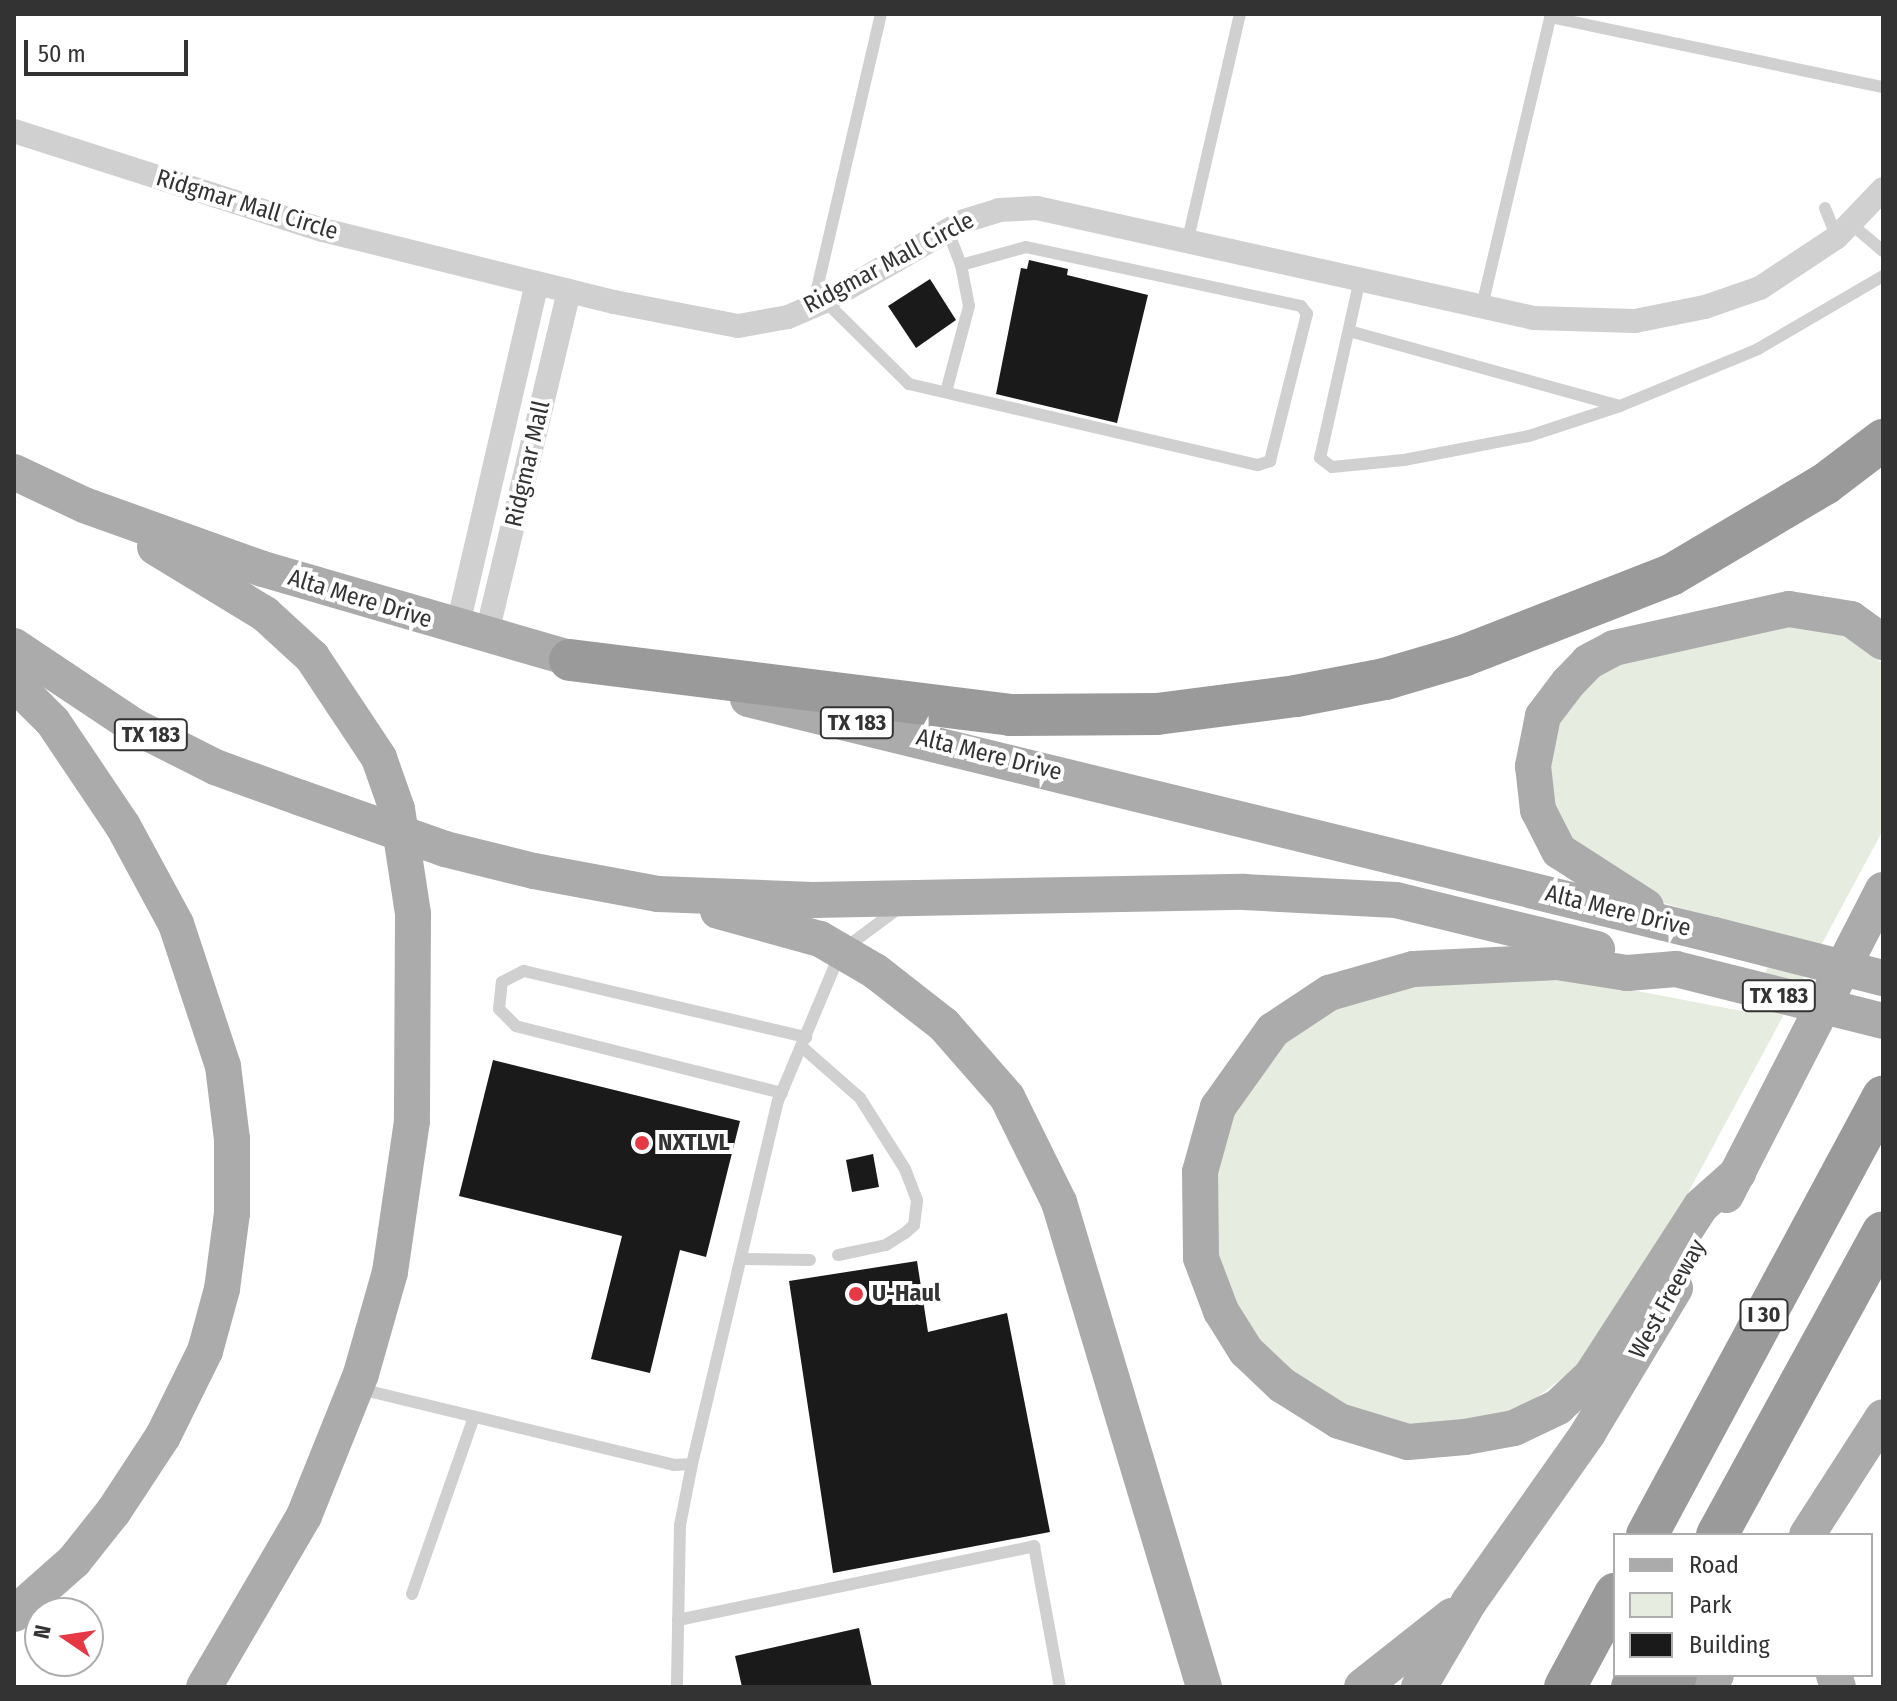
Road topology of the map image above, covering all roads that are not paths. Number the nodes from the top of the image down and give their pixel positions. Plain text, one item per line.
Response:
1 (880, 14) edge
2 (1240, 14) edge
3 (1550, 16) edge
4 (1883, 87) edge
5 (14, 131) edge
6 (1882, 191) edge
7 (1825, 208) dead end
8 (947, 229) junction
9 (1844, 230) junction
10 (1188, 239) junction
11 (1883, 251) edge
12 (961, 265) junction
13 (1883, 276) edge
14 (1360, 279) junction
15 (537, 283) junction
16 (569, 291) junction
17 (819, 304) junction
18 (1482, 306) junction
19 (1349, 331) junction
20 (946, 392) junction
21 (1620, 406) junction
22 (1883, 440) edge
23 (14, 472) edge
24 (84, 505) junction
25 (472, 633) junction
26 (1883, 642) edge
27 (14, 646) edge
28 (570, 660) junction
29 (14, 683) edge
30 (1883, 890) edge
31 (658, 894) junction
32 (913, 897) junction
33 (1714, 935) junction
34 (841, 951) junction
35 (1676, 969) junction
36 (1883, 978) edge
37 (1883, 1021) edge
38 (804, 1042) junction
39 (825, 1067) junction
40 (787, 1080) junction
41 (782, 1093) junction
42 (1883, 1096) edge
43 (1738, 1173) junction
44 (1883, 1232) edge
45 (838, 1255) dead end
46 (741, 1259) junction
47 (810, 1260) dead end
48 (1819, 1350) junction
49 (355, 1388) junction
50 (474, 1417) junction
51 (1883, 1417) edge
52 (1883, 1427) edge
53 (692, 1464) junction
54 (1648, 1533) edge
55 (1718, 1533) edge
56 (1744, 1533) edge
57 (1808, 1533) edge
58 (1837, 1533) edge
59 (412, 1594) dead end
60 (1613, 1598) edge
61 (1469, 1602) junction
62 (14, 1614) edge
63 (678, 1620) junction
64 (204, 1687) edge
65 (677, 1687) edge
66 (1060, 1687) edge
67 (1204, 1687) edge
68 (1362, 1687) edge
69 (1419, 1687) edge
70 (1565, 1687) edge

1 - 17 lane
2 - 10 lane
3 - 4 lane
3 - 18 lane
5 - 15 street, Ridgmar Mall Circle
6 - 9 street, Ridgmar Mall Circle
7 - 9 lane
8 - 10 street, Ridgmar Mall Circle
8 - 12 lane
8 - 17 street, Ridgmar Mall Circle
9 - 11 lane
9 - 18 street, Ridgmar Mall Circle
10 - 14 street, Ridgmar Mall Circle
12 - 20 lane
12 - 20 lane
13 - 21 lane
14 - 18 street, Ridgmar Mall Circle
14 - 19 lane
15 - 16 street, Ridgmar Mall Circle
15 - 25 street, Ridgmar Mall
16 - 17 street, Ridgmar Mall Circle
16 - 25 street, Ridgmar Mall
17 - 20 lane
19 - 21 lane
19 - 21 lane
22 - 28 highway
23 - 24 main road, Alta Mere Drive / TX 183
24 - 25 main road, Alta Mere Drive / TX 183
24 - 49 main road
25 - 28 main road, Alta Mere Drive / TX 183
26 - 33 main road
27 - 31 main road, Alta Mere Drive / TX 183, bridge
28 - 33 main road, Alta Mere Drive / TX 183
29 - 62 main road
30 - 43 main road, West Freeway
31 - 32 main road, Alta Mere Drive / TX 183
31 - 34 main road
32 - 34 lane
32 - 35 main road, Alta Mere Drive / TX 183
33 - 36 main road, Alta Mere Drive / TX 183, bridge
34 - 38 lane
34 - 67 main road
35 - 37 main road, Alta Mere Drive / TX 183, bridge
35 - 43 main road
38 - 39 lane
38 - 40 lane
38 - 41 lane
39 - 40 lane
39 - 45 lane
40 - 41 lane
41 - 46 lane
42 - 54 highway, I 30
43 - 61 main road, West Freeway
44 - 48 highway, I 30
46 - 47 lane
46 - 53 lane
48 - 55 highway, I 30
48 - 56 highway
49 - 50 lane
49 - 64 main road
50 - 53 lane
50 - 59 lane
51 - 57 main road
52 - 58 main road
53 - 63 lane
60 - 70 highway
61 - 68 main road
61 - 69 main road, West Freeway
63 - 65 lane
63 - 66 lane

